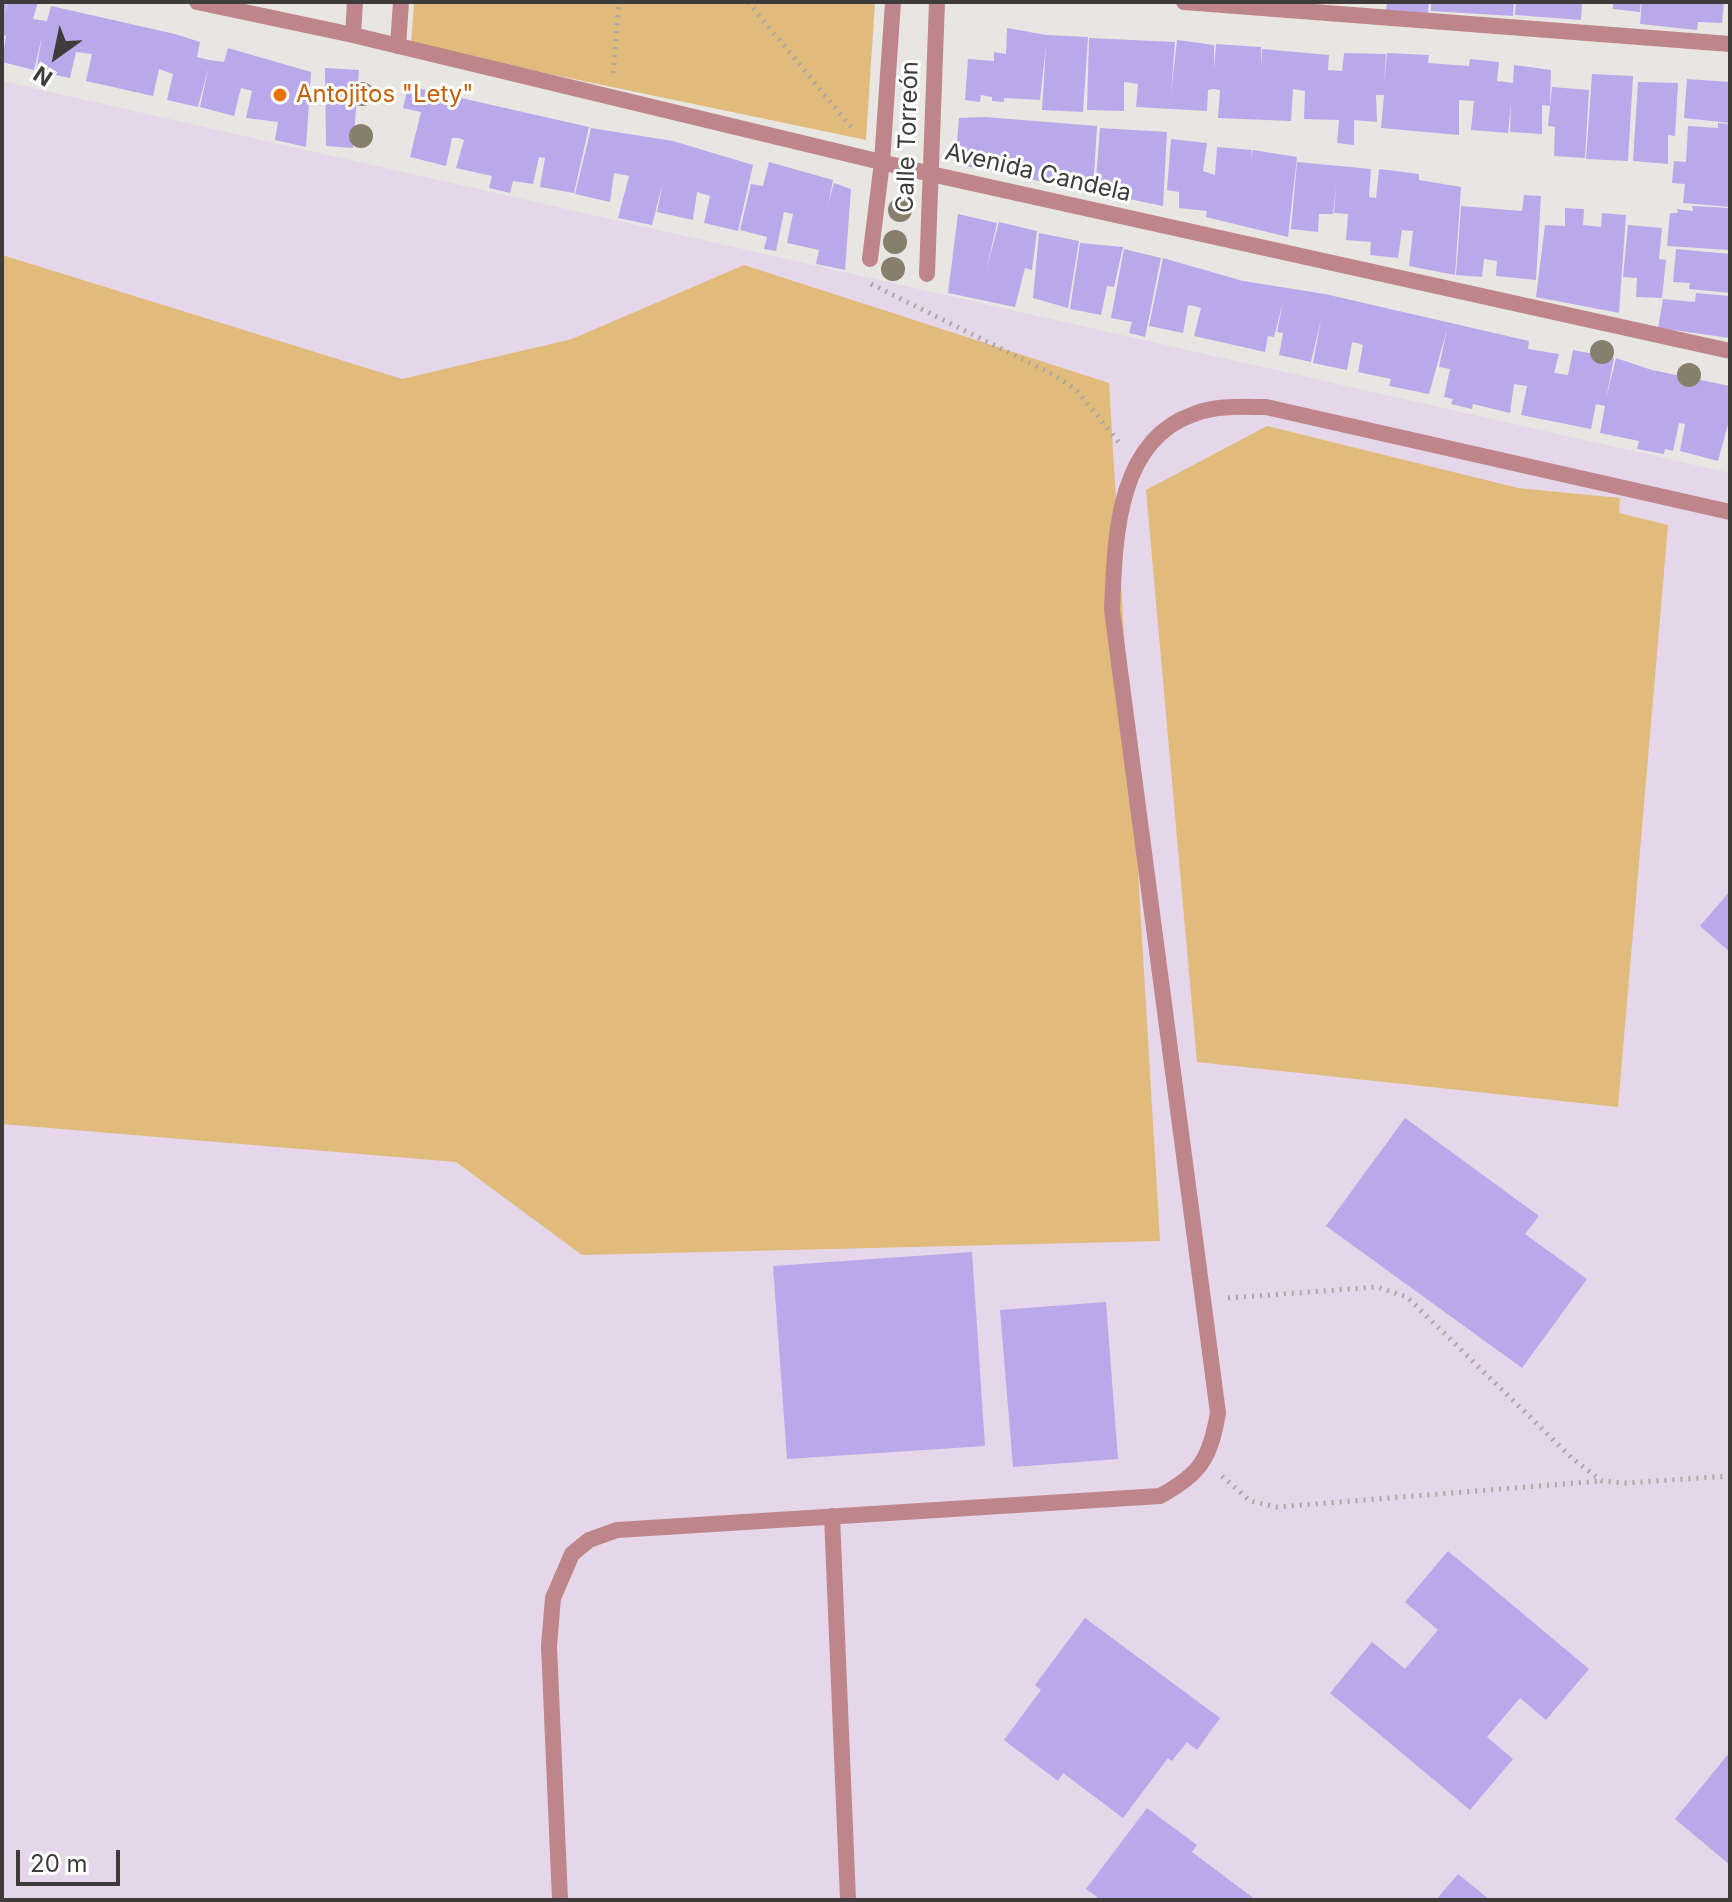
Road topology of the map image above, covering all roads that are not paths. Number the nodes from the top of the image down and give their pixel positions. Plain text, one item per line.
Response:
1 (197, 2) edge
2 (355, 2) edge
3 (401, 2) edge
4 (893, 2) edge
5 (937, 2) edge
6 (1184, 2) edge
7 (353, 35) junction
8 (1730, 44) edge
9 (398, 46) junction
10 (882, 162) junction
11 (931, 174) junction
12 (870, 259) dead end
13 (927, 274) dead end
14 (1730, 351) edge
15 (1730, 512) edge
16 (832, 1516) junction
17 (560, 1900) edge
18 (848, 1900) edge

1 - 7 street, Avenida Candela
2 - 7 street
3 - 9 street
4 - 10 street, Calle Torreón
5 - 11 street, Calle Torreón
6 - 8 street
7 - 9 street, Avenida Candela
9 - 10 street, Avenida Candela
10 - 11 street, Avenida Candela
10 - 12 street, Calle Torreón
11 - 13 street, Calle Torreón
11 - 14 street, Avenida Candela
15 - 16 street
16 - 17 street
16 - 18 street

